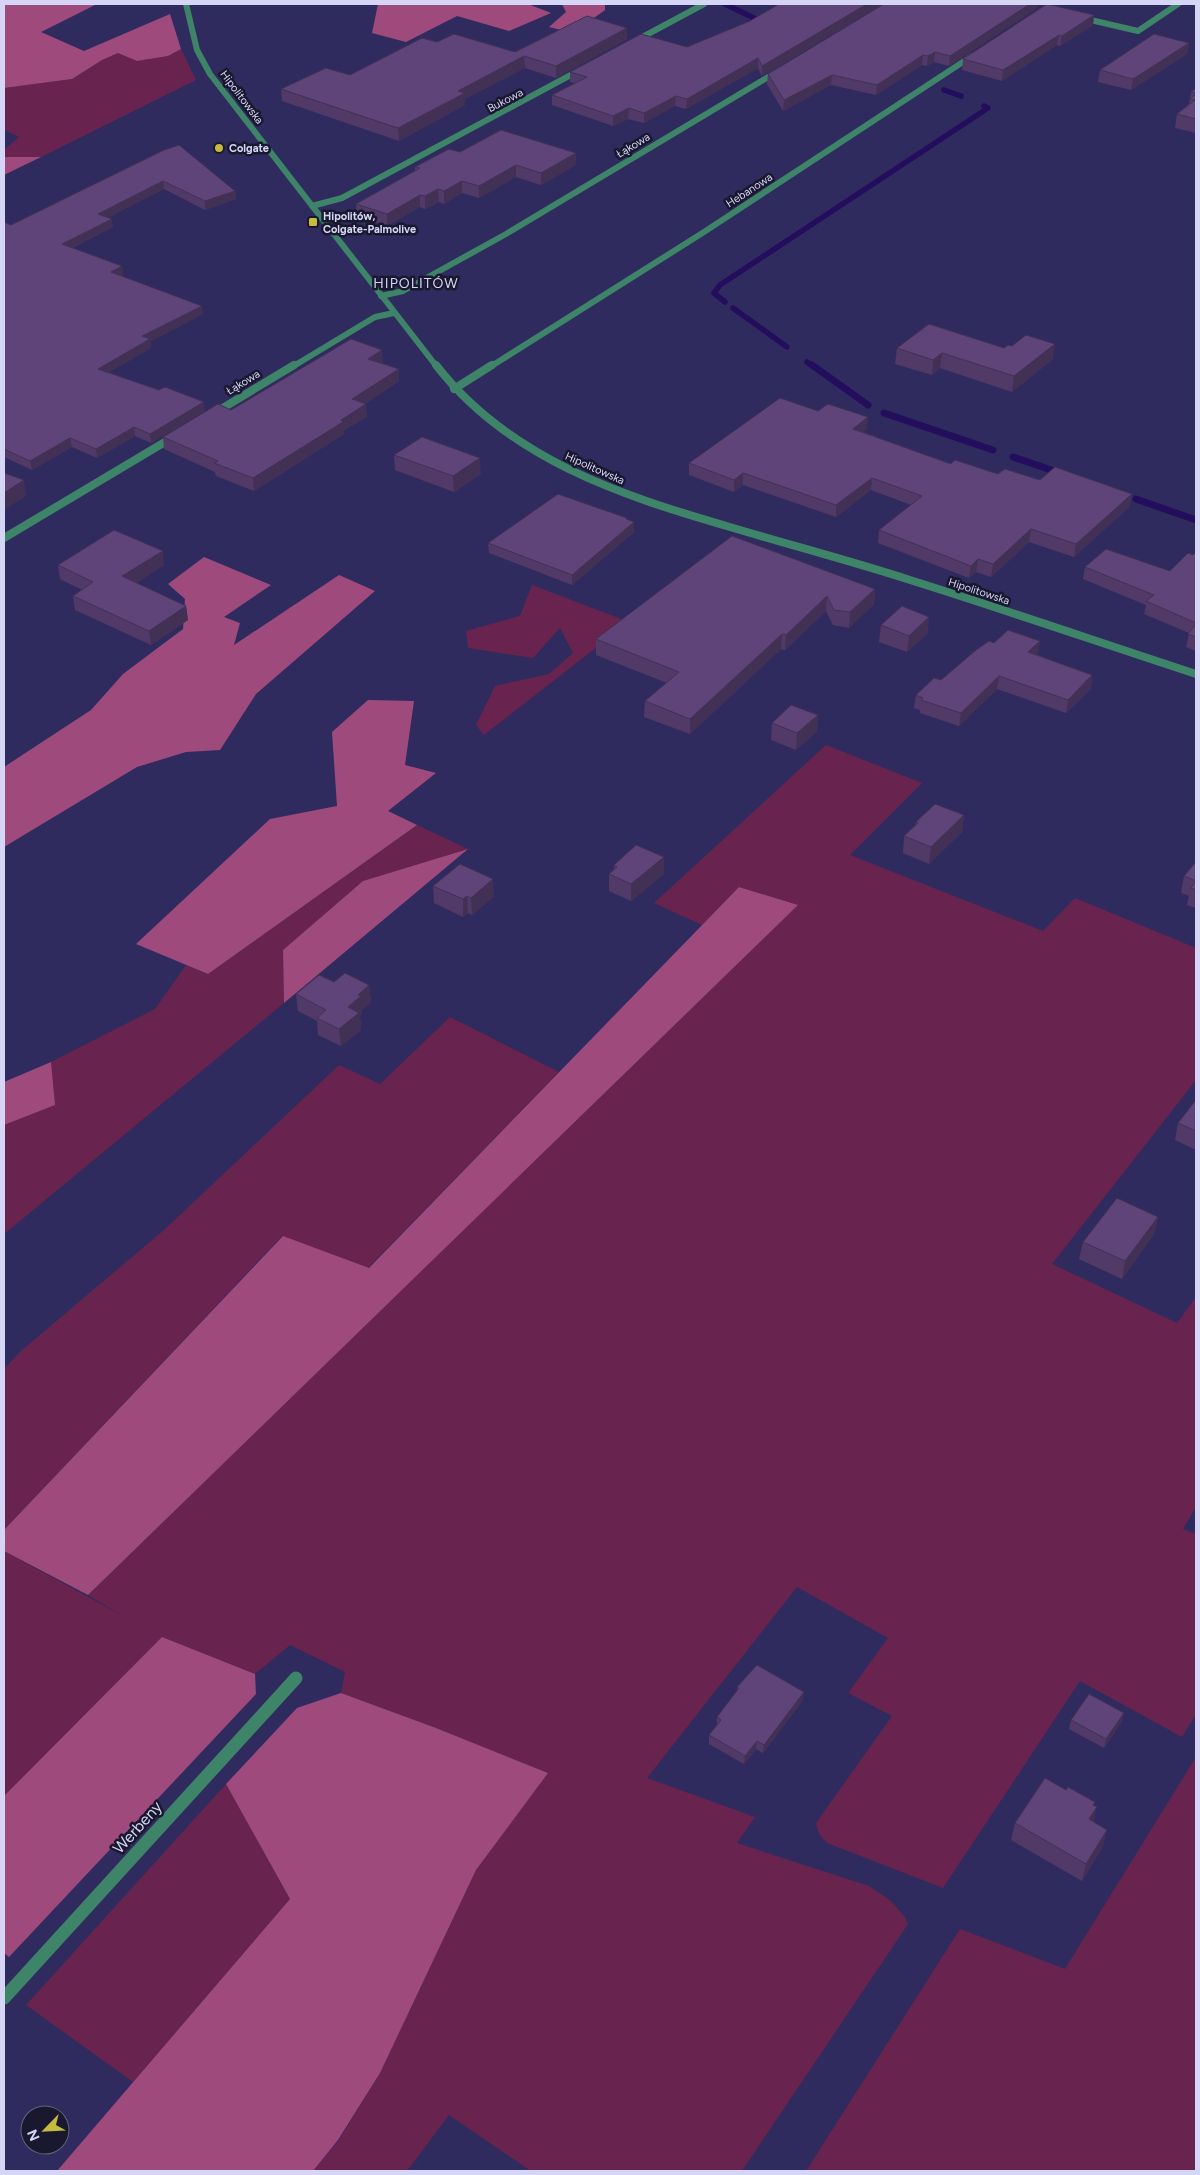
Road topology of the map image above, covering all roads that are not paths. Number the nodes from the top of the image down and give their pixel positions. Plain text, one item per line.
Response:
1 (186, 4) edge
2 (704, 4) edge
3 (1178, 4) edge
4 (1073, 16) edge
5 (624, 46) edge
6 (979, 52) edge
7 (589, 66) edge
8 (788, 66) edge
9 (312, 206) junction
10 (381, 296) junction
11 (394, 313) junction
12 (454, 389) junction
13 (206, 418) edge
14 (181, 433) edge
15 (4, 538) edge
16 (1196, 674) edge
17 (296, 1678) dead end
18 (4, 1998) edge

1 - 9 street, Hipolitowska
2 - 5 street
3 - 4 street
6 - 12 street, Hebanowa
7 - 9 street, Bukowa
8 - 10 street, Łąkowa
9 - 10 street, Hipolitowska
10 - 11 street, Hipolitowska
11 - 12 street, Hipolitowska
11 - 13 street, Łąkowa
12 - 16 street, Hipolitowska
14 - 15 street
17 - 18 street, Werbeny

